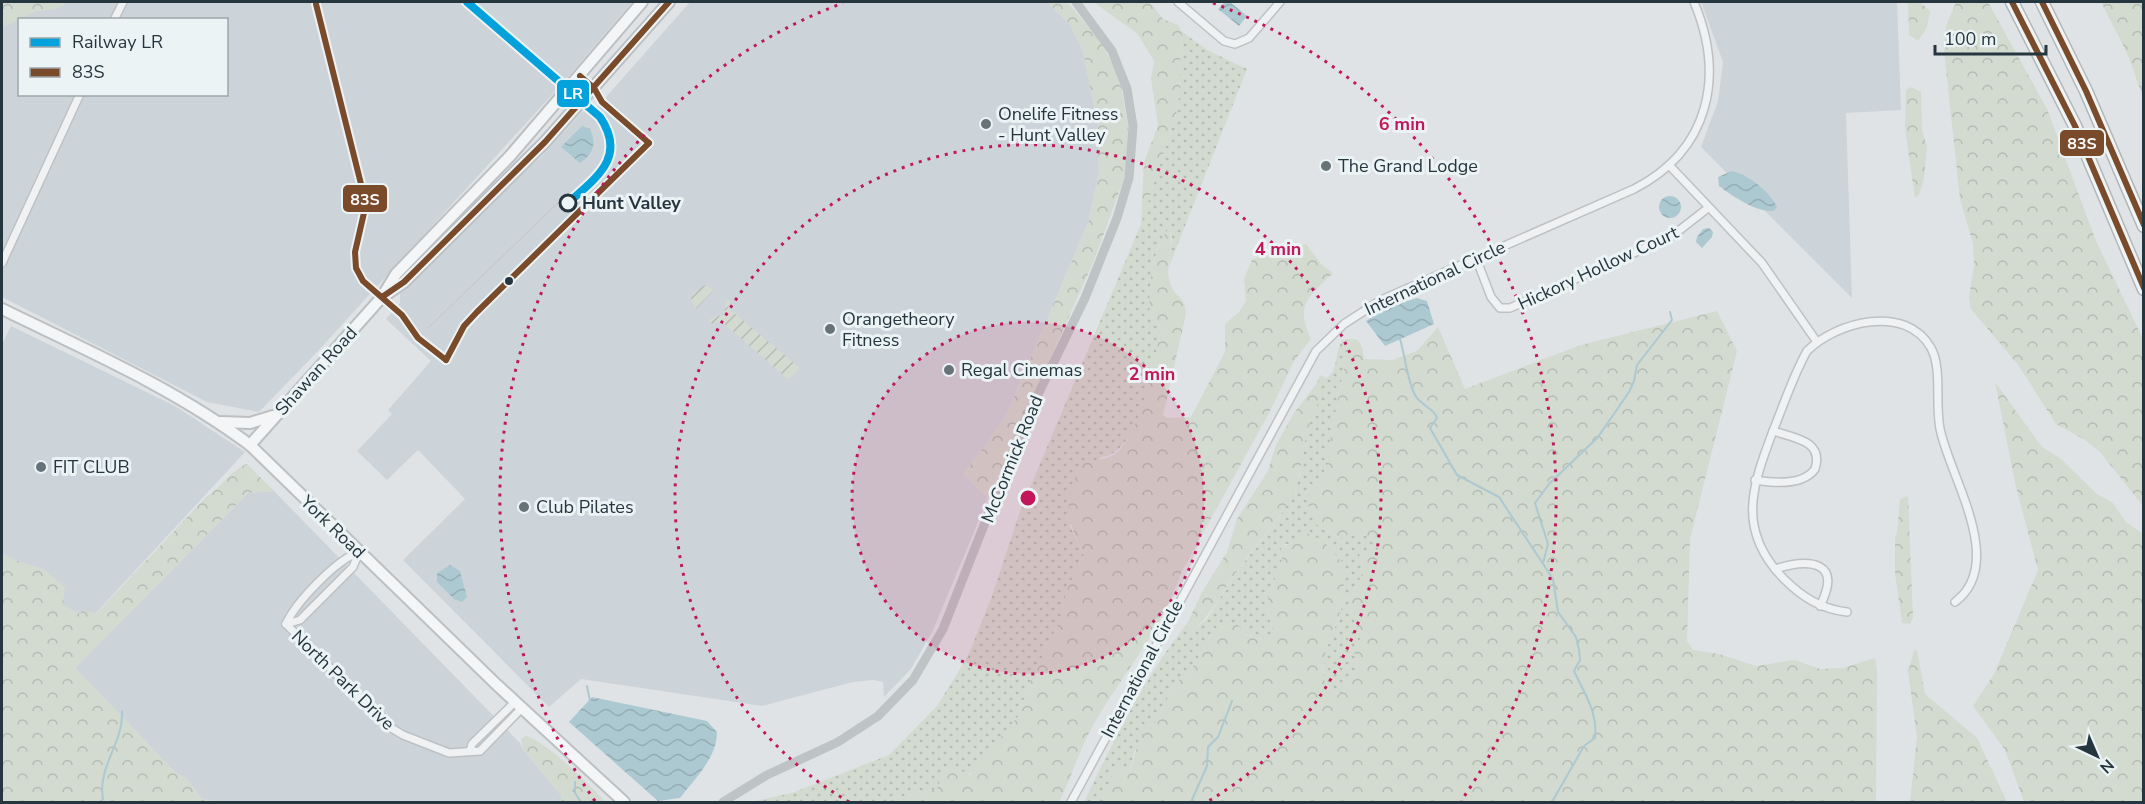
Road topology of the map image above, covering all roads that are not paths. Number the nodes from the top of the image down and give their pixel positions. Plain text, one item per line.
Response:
1 (123, 2) edge
2 (642, 2) edge
3 (669, 2) edge
4 (1076, 2) edge
5 (1178, 2) edge
6 (1280, 2) edge
7 (1694, 2) edge
8 (2012, 2) edge
9 (2042, 2) edge
10 (115, 18) edge
11 (79, 96) edge
12 (1669, 165) junction
13 (485, 182) junction
14 (495, 193) junction
15 (1708, 208) junction
16 (2144, 226) edge
17 (1476, 258) junction
18 (2, 263) edge
19 (2144, 289) edge
20 (382, 297) junction
21 (2, 309) edge
22 (1817, 342) junction
23 (276, 415) junction
24 (218, 421) junction
25 (1773, 431) junction
26 (249, 445) junction
27 (1755, 480) junction
28 (359, 552) junction
29 (1775, 569) junction
30 (1955, 602) dead end
31 (1820, 606) junction
32 (1847, 612) dead end
33 (286, 624) junction
34 (518, 705) junction
35 (733, 801) edge
36 (624, 802) edge
37 (723, 802) edge
38 (1071, 802) edge

1 - 10 street
2 - 13 main road, Shawan Road
3 - 14 main road, Shawan Road
4 - 35 main road, McCormick Road
5 - 6 street
7 - 12 street, International Circle
8 - 19 highway
9 - 16 highway
11 - 18 street
12 - 15 street
12 - 17 street, International Circle
13 - 14 main road
13 - 20 main road, Shawan Road
14 - 20 main road, Shawan Road
15 - 17 street, Hickory Hollow Court
15 - 22 street
17 - 38 street, International Circle
20 - 23 main road, Shawan Road
21 - 24 main road, York Road
22 - 25 street
22 - 30 street
23 - 24 main road
23 - 26 main road, Shawan Road
24 - 26 main road, York Road
25 - 27 street
25 - 27 street
26 - 28 main road, York Road
27 - 29 street
28 - 33 street, North Park Drive
28 - 33 street, North Park Drive
28 - 34 main road, York Road
29 - 31 street
29 - 31 street
31 - 32 street
33 - 34 street, North Park Drive
34 - 36 main road, York Road
35 - 37 main road, McCormick Road

